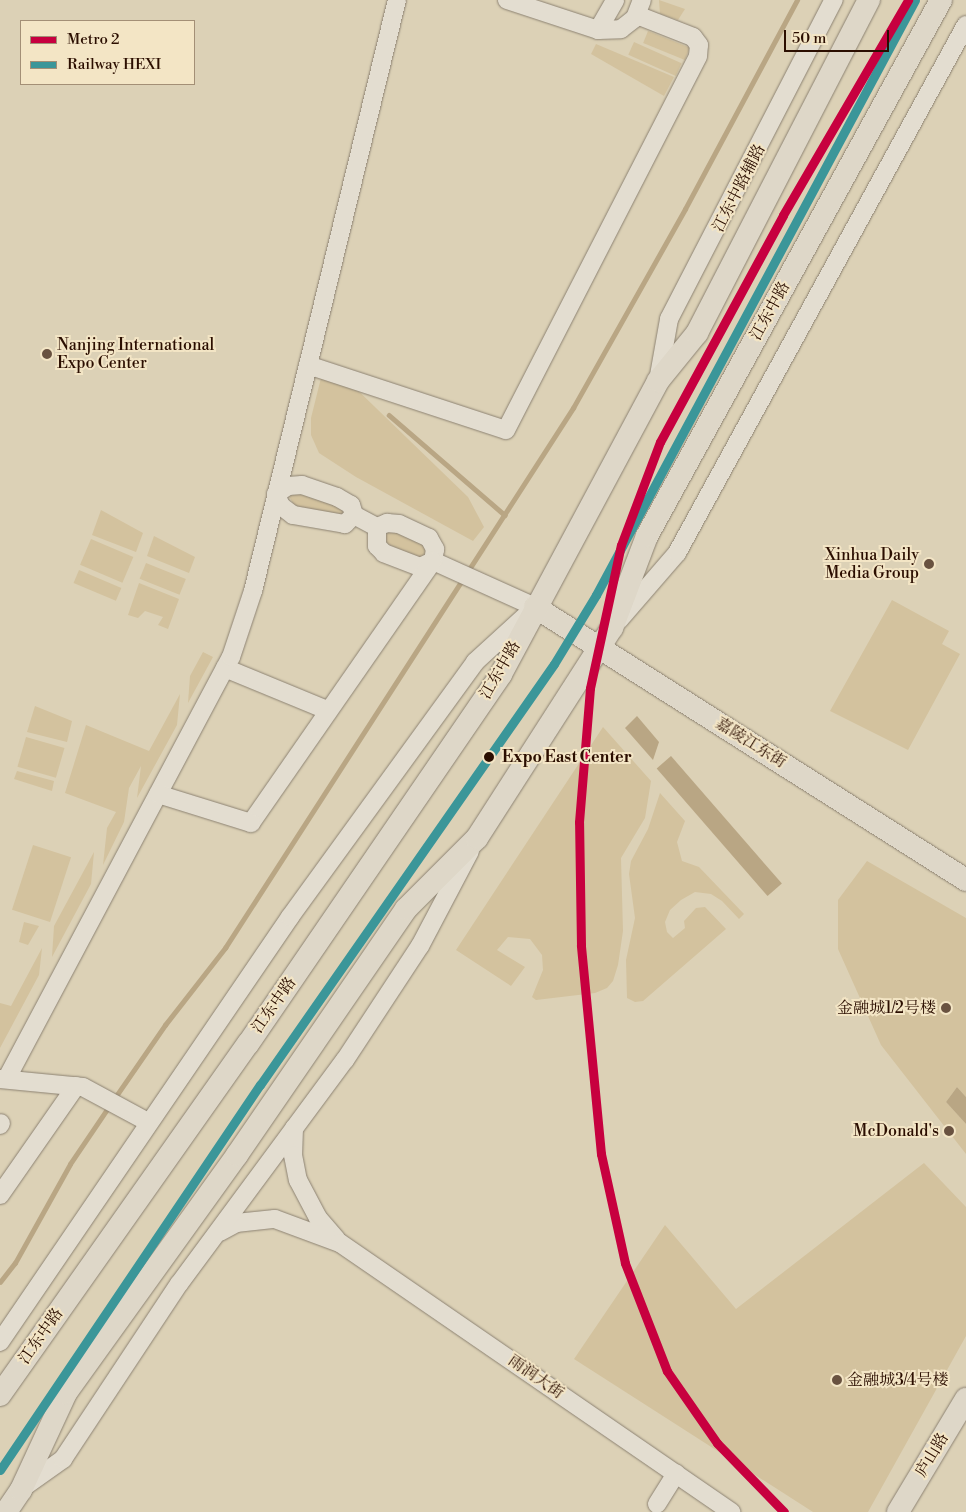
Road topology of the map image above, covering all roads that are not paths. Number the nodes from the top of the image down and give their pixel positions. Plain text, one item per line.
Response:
1 (397, 0) edge
2 (507, 0) edge
3 (615, 0) edge
4 (834, 0) edge
5 (869, 0) edge
6 (941, 0) edge
7 (640, 7) edge
8 (965, 29) edge
9 (598, 30) junction
10 (308, 365) junction
11 (658, 381) junction
12 (276, 494) junction
13 (354, 515) junction
14 (377, 527) junction
15 (433, 560) junction
16 (535, 607) junction
17 (612, 628) junction
18 (599, 647) junction
19 (225, 668) junction
20 (327, 710) junction
21 (158, 794) junction
22 (477, 838) junction
23 (966, 880) edge
24 (4, 1079) edge
25 (76, 1086) junction
26 (148, 1122) junction
27 (294, 1128) junction
28 (0, 1195) edge
29 (216, 1234) junction
30 (340, 1243) junction
31 (0, 1342) edge
32 (0, 1395) edge
33 (966, 1399) edge
34 (676, 1474) junction
35 (21, 1490) junction
36 (657, 1504) dead end
37 (6, 1512) edge
38 (731, 1512) edge
39 (898, 1512) edge

1 - 10 street
2 - 9 street
3 - 9 street
4 - 11 street, 江东中路辅路
5 - 11 main road, 江东中路
6 - 17 main road, 江东中路
7 - 9 street
7 - 10 street
8 - 17 street, 江东中路
10 - 12 street
11 - 16 main road, 江东中路
12 - 13 street
12 - 13 street
12 - 19 street
13 - 14 street
14 - 15 street
14 - 15 street
15 - 16 street
15 - 20 street
16 - 18 main road, 嘉陵江东街
16 - 26 street, 江东中路
16 - 32 main road, 江东中路
17 - 18 main road, 江东中路
18 - 22 main road, 江东中路
18 - 23 main road, 嘉陵江东街
19 - 20 street
19 - 21 street
20 - 21 street
21 - 24 street
22 - 27 street, 江东中路
22 - 35 main road, 江东中路
24 - 25 street
25 - 26 street
25 - 28 street
26 - 31 street, 江东中路
27 - 29 street, 江东中路
27 - 30 street
29 - 30 street
29 - 35 street, 江东中路
30 - 34 street, 雨润大街
33 - 39 main road, 庐山路
34 - 36 street
34 - 38 street, 雨润大街
35 - 37 main road, 江东中路

